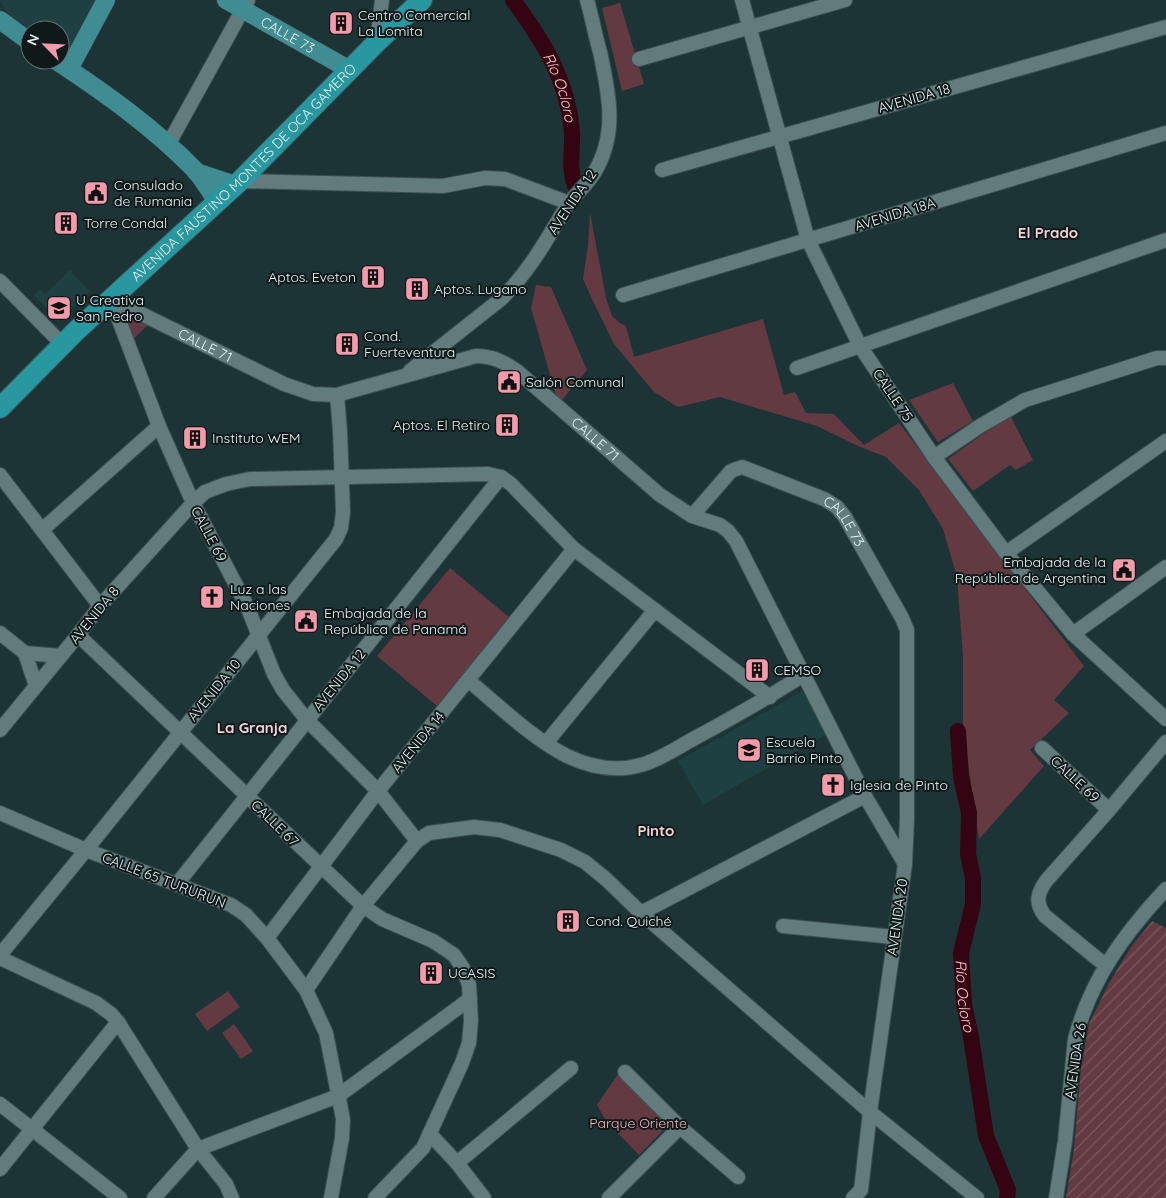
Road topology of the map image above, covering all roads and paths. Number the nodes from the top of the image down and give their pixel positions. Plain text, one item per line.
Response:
1 (106, 0) edge
2 (226, 0) edge
3 (382, 0) edge
4 (422, 0) edge
5 (587, 0) edge
6 (742, 0) edge
7 (845, 0) edge
8 (245, 4) edge
9 (0, 20) edge
10 (750, 27) junction
11 (1166, 27) edge
12 (20, 35) edge
13 (376, 42) junction
14 (70, 52) edge
15 (639, 59) dead end
16 (70, 70) edge
17 (350, 70) junction
18 (1166, 132) edge
19 (778, 136) junction
20 (168, 145) junction
21 (662, 170) dead end
22 (196, 172) junction
23 (237, 183) junction
24 (217, 202) junction
25 (569, 203) junction
26 (808, 240) junction
27 (1166, 240) edge
28 (0, 281) edge
29 (623, 295) dead end
30 (111, 299) junction
31 (62, 344) junction
32 (860, 346) junction
33 (1166, 358) edge
34 (797, 368) dead end
35 (403, 376) junction
36 (337, 395) junction
37 (3, 397) edge
38 (159, 426) junction
39 (1166, 441) edge
40 (934, 457) junction
41 (0, 475) edge
42 (501, 477) junction
43 (342, 478) junction
44 (193, 503) junction
45 (692, 516) junction
46 (42, 530) junction
47 (574, 549) junction
48 (1006, 553) junction
49 (1166, 567) edge
50 (100, 606) junction
51 (655, 610) junction
52 (907, 630) joint
53 (0, 633) edge
54 (1073, 634) junction
55 (78, 636) junction
56 (258, 636) junction
57 (25, 654) junction
58 (61, 656) junction
59 (803, 675) junction
60 (468, 680) junction
61 (36, 686) junction
62 (770, 697) junction
63 (1166, 719) edge
64 (307, 720) junction
65 (0, 730) edge
66 (179, 733) junction
67 (1166, 742) edge
68 (546, 743) junction
69 (1042, 748) dead end
70 (378, 791) junction
71 (247, 796) junction
72 (866, 796) junction
73 (1109, 810) junction
74 (0, 813) edge
75 (417, 841) junction
76 (86, 850) junction
77 (905, 864) junction
78 (320, 866) junction
79 (177, 884) junction
80 (1166, 889) edge
81 (363, 906) junction
82 (641, 913) junction
83 (783, 926) dead end
84 (894, 937) junction
85 (267, 938) junction
86 (0, 956) edge
87 (1105, 965) junction
88 (306, 990) junction
89 (470, 999) junction
90 (118, 1022) junction
91 (571, 1068) dead end
92 (625, 1072) dead end
93 (338, 1096) junction
94 (0, 1104) edge
95 (870, 1112) junction
96 (680, 1127) junction
97 (32, 1128) junction
98 (430, 1134) junction
99 (198, 1149) junction
100 (457, 1163) junction
101 (0, 1169) edge
102 (738, 1177) dead end
103 (860, 1195) edge
104 (615, 1196) edge
105 (377, 1197) edge
106 (120, 1198) edge
107 (154, 1198) edge
108 (232, 1198) edge
109 (331, 1198) edge
110 (484, 1198) edge
111 (977, 1198) edge
112 (1056, 1198) edge

1 - 14 main road
2 - 8 main road, CALLE 73
3 - 13 street
4 - 13 highway, AVENIDA FAUSTINO MONTES DE OCA GAMERO
5 - 25 street, AVENIDA 12
6 - 10 street, CALLE 75
7 - 10 street
8 - 17 main road, CALLE 73
8 - 20 street
9 - 12 main road
10 - 15 street
10 - 19 street, CALLE 75
11 - 19 street, AVENIDA 18
13 - 17 highway, AVENIDA FAUSTINO MONTES DE OCA GAMERO
16 - 20 main road
17 - 23 highway, AVENIDA FAUSTINO MONTES DE OCA GAMERO
18 - 26 street, AVENIDA 18A
19 - 21 street, AVENIDA 18
19 - 26 street, CALLE 75
20 - 22 main road
22 - 23 main road
22 - 24 main road
23 - 24 highway, AVENIDA FAUSTINO MONTES DE OCA GAMERO
23 - 25 street
24 - 30 highway, AVENIDA FAUSTINO MONTES DE OCA GAMERO
25 - 35 street, AVENIDA 12
26 - 29 street, AVENIDA 18A
26 - 32 street, CALLE 75
27 - 32 street
28 - 31 street
30 - 31 highway, AVENIDA FAUSTINO MONTES DE OCA GAMERO
30 - 36 street, CALLE 71
30 - 38 street, CALLE 69
31 - 37 highway, AVENIDA FAUSTINO MONTES DE OCA GAMERO
32 - 34 street
32 - 40 street, CALLE 75
33 - 40 street
35 - 36 street, CALLE 71
35 - 45 street, CALLE 71
36 - 43 street, AVENIDA 10
38 - 44 street, CALLE 69
38 - 46 street
39 - 48 street
40 - 48 street, CALLE 75
41 - 46 street
42 - 43 street, AVENIDA 8
42 - 47 street
42 - 64 street, AVENIDA 12
43 - 44 street, AVENIDA 8
43 - 56 street, AVENIDA 10
44 - 50 street, AVENIDA 8
44 - 56 street, CALLE 69
45 - 52 street, CALLE 73
45 - 59 street, CALLE 71
46 - 50 street
47 - 51 street
47 - 60 street, AVENIDA 14
48 - 54 street, CALLE 75
49 - 54 street
50 - 55 street, AVENIDA 8
51 - 62 street
51 - 68 street
52 - 77 street, AVENIDA 20
53 - 57 street
54 - 63 street, CALLE 75
55 - 58 street, AVENIDA 8
55 - 66 street, CALLE 67
56 - 64 street, CALLE 69
56 - 66 street, AVENIDA 10
57 - 58 street
57 - 61 street
58 - 61 street, AVENIDA 8
59 - 62 street
59 - 72 street, CALLE 71
60 - 68 street
60 - 70 street, AVENIDA 14
61 - 65 street, AVENIDA 8
62 - 68 street
64 - 70 street, CALLE 69
64 - 71 street, AVENIDA 12
66 - 71 street, CALLE 67
66 - 76 street, AVENIDA 10
67 - 73 street
69 - 73 street, CALLE 69
70 - 75 street, CALLE 69
70 - 78 street, AVENIDA 14
71 - 78 street, CALLE 67
71 - 79 street, AVENIDA 12
72 - 77 street, CALLE 71
72 - 82 street
73 - 87 street
74 - 76 street, CALLE 65 TURURUN
75 - 81 street
75 - 82 street
76 - 79 street, CALLE 65 TURURUN
76 - 86 street, AVENIDA 10
77 - 84 street, AVENIDA 20
78 - 81 street, CALLE 67
78 - 85 street, AVENIDA 14
79 - 85 street, CALLE 65 TURURUN
80 - 87 street, AVENIDA 26
81 - 88 street
81 - 89 street, CALLE 67
82 - 95 street
83 - 84 street
84 - 95 street, AVENIDA 20
85 - 88 street, CALLE 65 TURURUN
86 - 90 street
87 - 112 street, AVENIDA 26
88 - 93 street, CALLE 65 TURURUN
89 - 93 street
89 - 98 street, CALLE 67
90 - 97 street
90 - 99 street
91 - 100 street
92 - 96 street
93 - 99 street
93 - 109 street, CALLE 65 TURURUN
94 - 97 street
95 - 103 street, AVENIDA 20
95 - 111 street
96 - 102 street
96 - 104 street
97 - 101 street
97 - 106 street
98 - 100 street
98 - 105 street, CALLE 67
99 - 107 street
99 - 108 street
100 - 110 street

